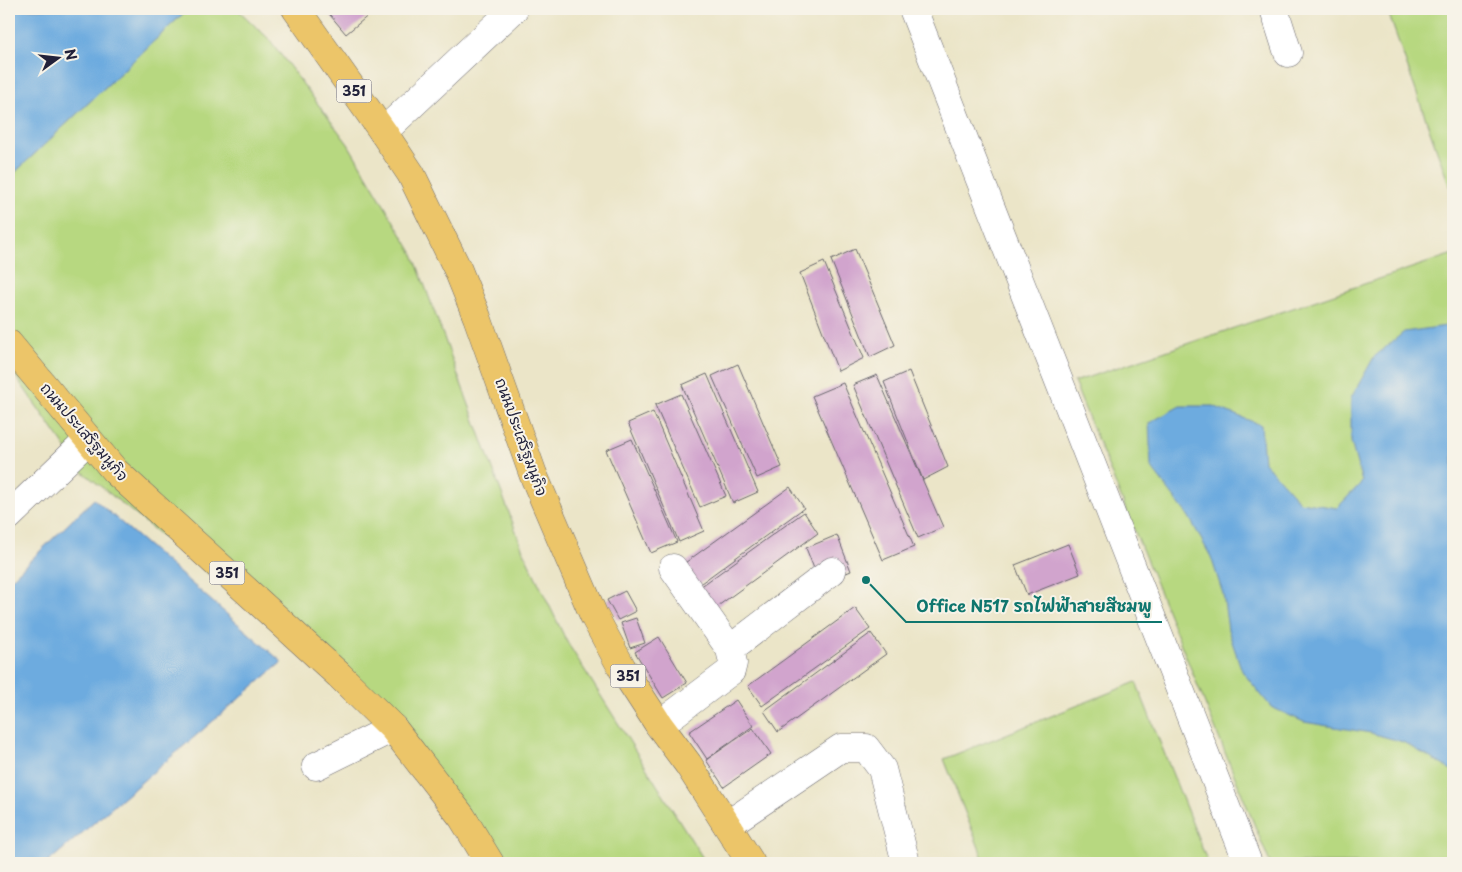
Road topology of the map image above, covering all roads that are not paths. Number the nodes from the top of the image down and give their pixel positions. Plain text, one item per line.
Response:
1 (296, 9) edge
2 (514, 9) edge
3 (913, 9) edge
4 (1274, 9) edge
5 (1288, 53) dead end
6 (383, 132) junction
7 (9, 344) edge
8 (88, 440) junction
9 (9, 516) edge
10 (673, 568) dead end
11 (832, 571) dead end
12 (730, 649) junction
13 (660, 725) junction
14 (393, 728) junction
15 (316, 766) dead end
16 (727, 825) junction
17 (490, 863) edge
18 (751, 863) edge
19 (906, 863) edge
20 (1248, 863) edge

1 - 6 main road, ถนนประเสริฐมนูกิจ / 351
2 - 6 street
3 - 20 street
4 - 5 street
6 - 13 main road, ถนนประเสริฐมนูกิจ / 351
7 - 8 main road, ถนนประเสริฐมนูกิจ / 351
8 - 9 street
8 - 14 main road, ถนนประเสริฐมนูกิจ / 351
10 - 12 street
11 - 12 street
12 - 13 street
13 - 16 main road, ถนนประเสริฐมนูกิจ / 351
14 - 15 street
14 - 17 main road, ถนนประเสริฐมนูกิจ / 351
16 - 18 main road, ถนนประเสริฐมนูกิจ / 351
16 - 19 street

